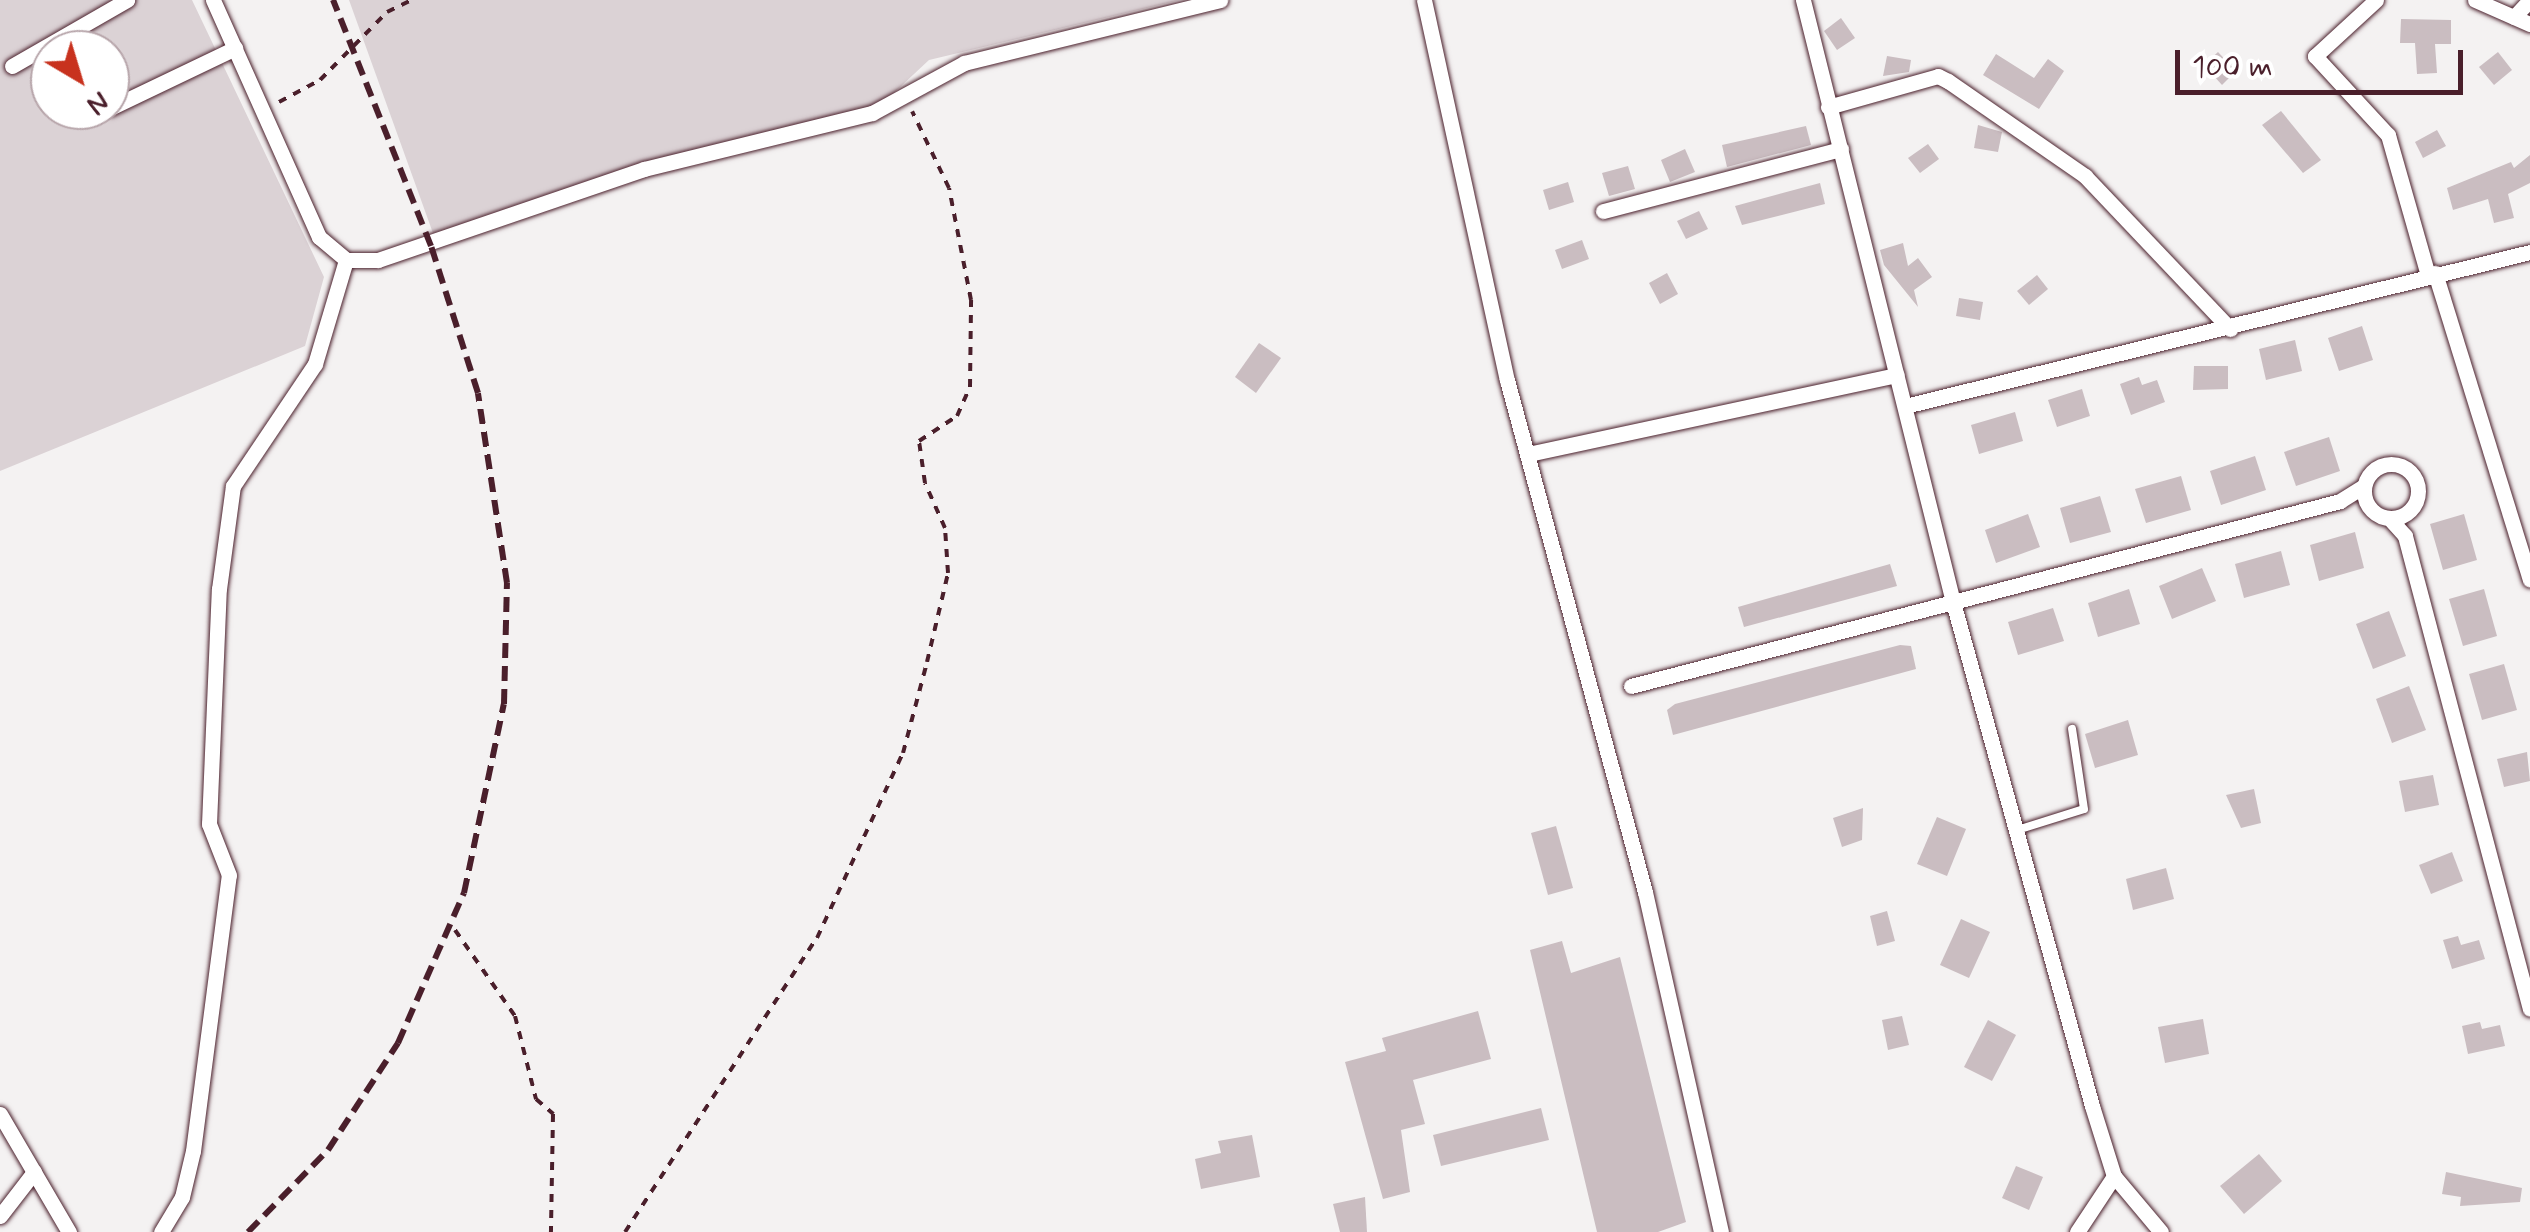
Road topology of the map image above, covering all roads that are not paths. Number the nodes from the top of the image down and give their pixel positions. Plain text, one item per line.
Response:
1 (127, 0) edge
2 (213, 0) edge
3 (1220, 0) edge
4 (1424, 0) edge
5 (1803, 0) edge
6 (2376, 0) edge
7 (2475, 0) edge
8 (2530, 0) edge
9 (2522, 21) edge
10 (234, 48) junction
11 (12, 66) dead end
12 (130, 98) edge
13 (1828, 107) junction
14 (1841, 149) junction
15 (1603, 211) dead end
16 (2530, 252) edge
17 (346, 260) junction
18 (2432, 274) junction
19 (2230, 329) junction
20 (1897, 375) junction
21 (1904, 406) junction
22 (1528, 454) junction
23 (2364, 486) junction
24 (2340, 501) junction
25 (2413, 507) junction
26 (2372, 510) junction
27 (2389, 518) junction
28 (2404, 536) junction
29 (2530, 580) edge
30 (1953, 602) junction
31 (1631, 686) dead end
32 (2072, 729) dead end
33 (2014, 831) junction
34 (2530, 1009) edge
35 (0, 1114) edge
36 (34, 1172) junction
37 (2114, 1176) junction
38 (0, 1216) edge
39 (69, 1232) edge
40 (161, 1232) edge
41 (1722, 1232) edge
42 (2077, 1232) edge
43 (2161, 1232) edge

1 - 11 street
2 - 10 street
3 - 17 street
4 - 22 street
5 - 13 street
6 - 18 street
7 - 9 street
8 - 9 street
10 - 12 street
10 - 17 street
13 - 14 street
13 - 19 street
14 - 15 street
14 - 20 street
16 - 18 street
17 - 40 street
18 - 19 street
18 - 29 street
19 - 21 street
20 - 21 street
20 - 22 street
21 - 30 street
22 - 41 street
23 - 24 street
23 - 25 street
23 - 26 street
24 - 26 street
24 - 30 street
25 - 27 street
25 - 28 street
26 - 27 street
27 - 28 street
28 - 34 street
30 - 31 street
30 - 33 street
32 - 33 lane
33 - 37 street
35 - 36 street
36 - 38 street
36 - 39 street
37 - 42 street
37 - 43 street

